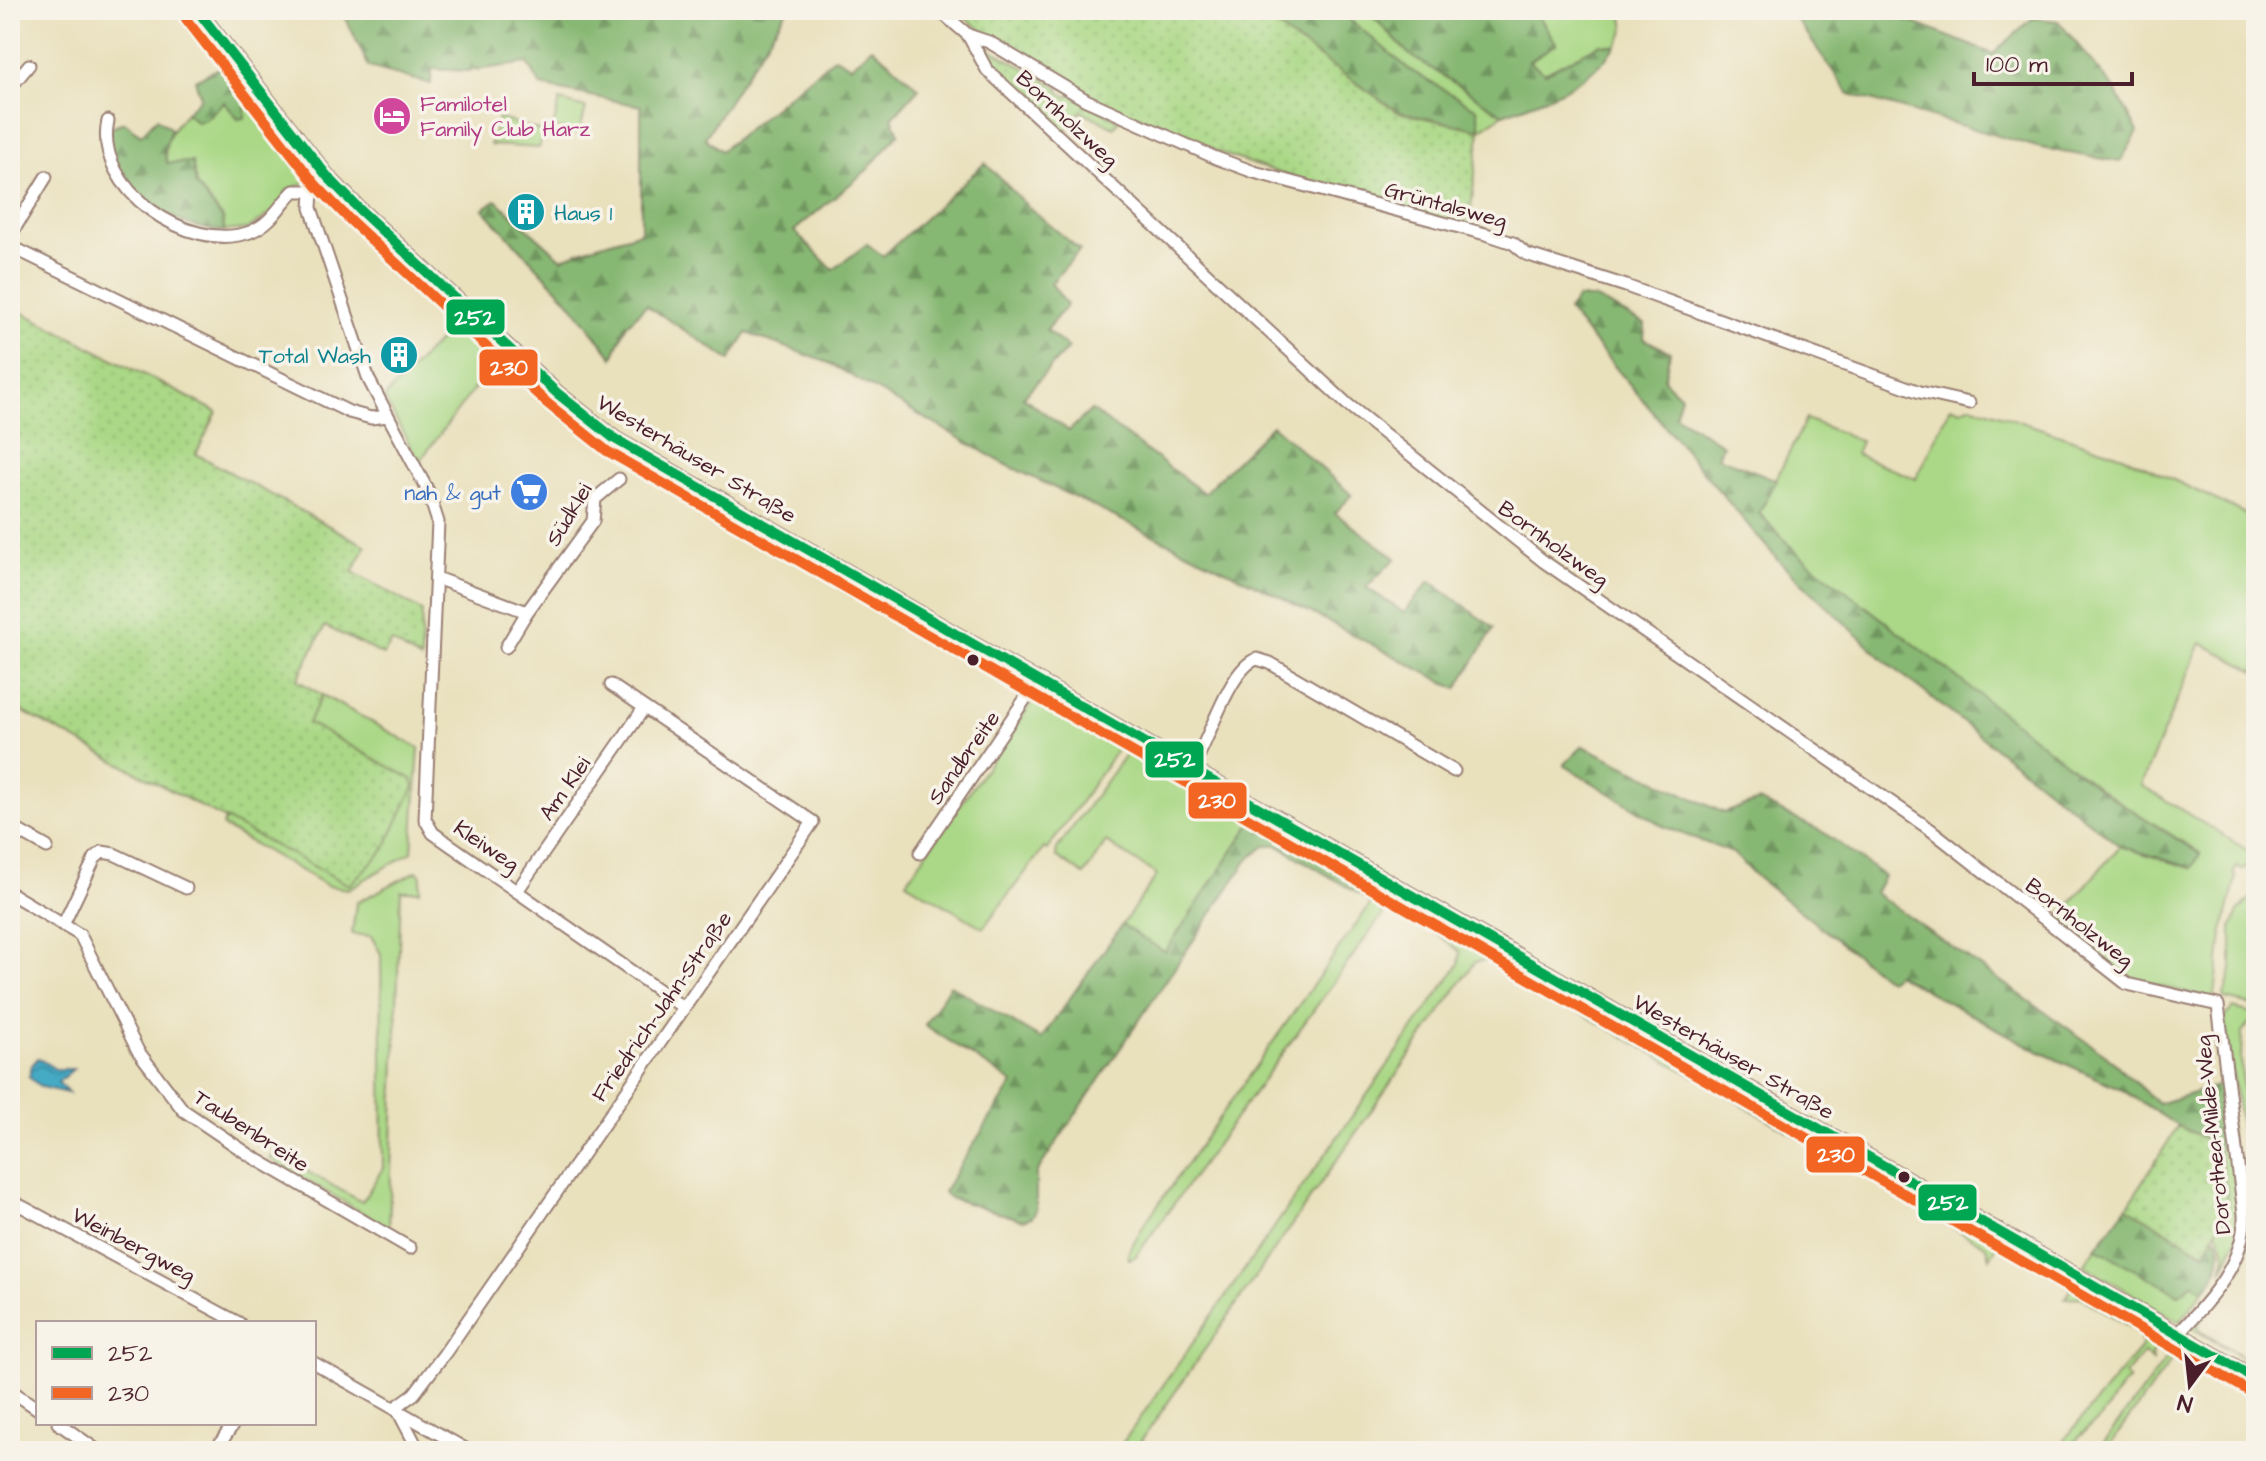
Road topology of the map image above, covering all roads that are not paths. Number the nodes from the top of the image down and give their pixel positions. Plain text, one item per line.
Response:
1 (197, 10) edge
2 (939, 10) edge
3 (968, 35) junction
4 (29, 65) dead end
5 (10, 88) edge
6 (108, 121) dead end
7 (327, 176) junction
8 (46, 177) dead end
9 (312, 191) junction
10 (10, 236) edge
11 (10, 246) edge
12 (1969, 403) dead end
13 (388, 416) junction
14 (619, 479) dead end
15 (436, 578) junction
16 (527, 612) junction
17 (506, 647) dead end
18 (1036, 683) junction
19 (611, 685) dead end
20 (644, 708) junction
21 (1190, 771) junction
22 (1454, 771) dead end
23 (10, 826) edge
24 (47, 847) dead end
25 (920, 853) dead end
26 (186, 888) dead end
27 (517, 891) junction
28 (10, 893) edge
29 (64, 923) junction
30 (2218, 1005) joint
31 (684, 1008) junction
32 (10, 1200) edge
33 (410, 1248) dead end
34 (235, 1321) edge
35 (2178, 1334) junction
36 (316, 1364) edge
37 (2256, 1379) edge
38 (10, 1390) edge
39 (396, 1407) junction
40 (36, 1408) edge
41 (61, 1425) edge
42 (233, 1425) edge
43 (98, 1451) edge
44 (215, 1451) edge
45 (419, 1451) edge
46 (469, 1451) edge

1 - 7 main road, Westerhäuser Straße
2 - 3 street, Bornholzweg
3 - 12 street, Grüntalsweg
3 - 30 street, Bornholzweg
4 - 5 street
6 - 9 street
7 - 9 street
7 - 18 main road, Westerhäuser Straße
8 - 10 street
9 - 13 street, Kleiweg
11 - 13 street
13 - 15 street, Kleiweg
14 - 16 street, Südklei
15 - 16 street
15 - 27 street, Kleiweg
16 - 17 street, Südklei
18 - 21 main road, Westerhäuser Straße
18 - 25 street, Sandbreite
19 - 20 street, Friedrich-Jahn-Straße
20 - 27 street, Am Klei
20 - 31 street, Friedrich-Jahn-Straße
21 - 22 street
21 - 35 main road, Westerhäuser Straße
23 - 24 street
26 - 29 street
27 - 31 street, Kleiweg
28 - 29 street, Taubenbreite
29 - 33 street, Taubenbreite
30 - 35 street, Dorothea-Milde-Weg
31 - 39 street, Friedrich-Jahn-Straße
32 - 34 street, Weinbergweg
35 - 37 main road, Westerhäuser Straße
36 - 39 street
38 - 40 street
39 - 45 street
39 - 46 street
41 - 43 street
42 - 44 street

